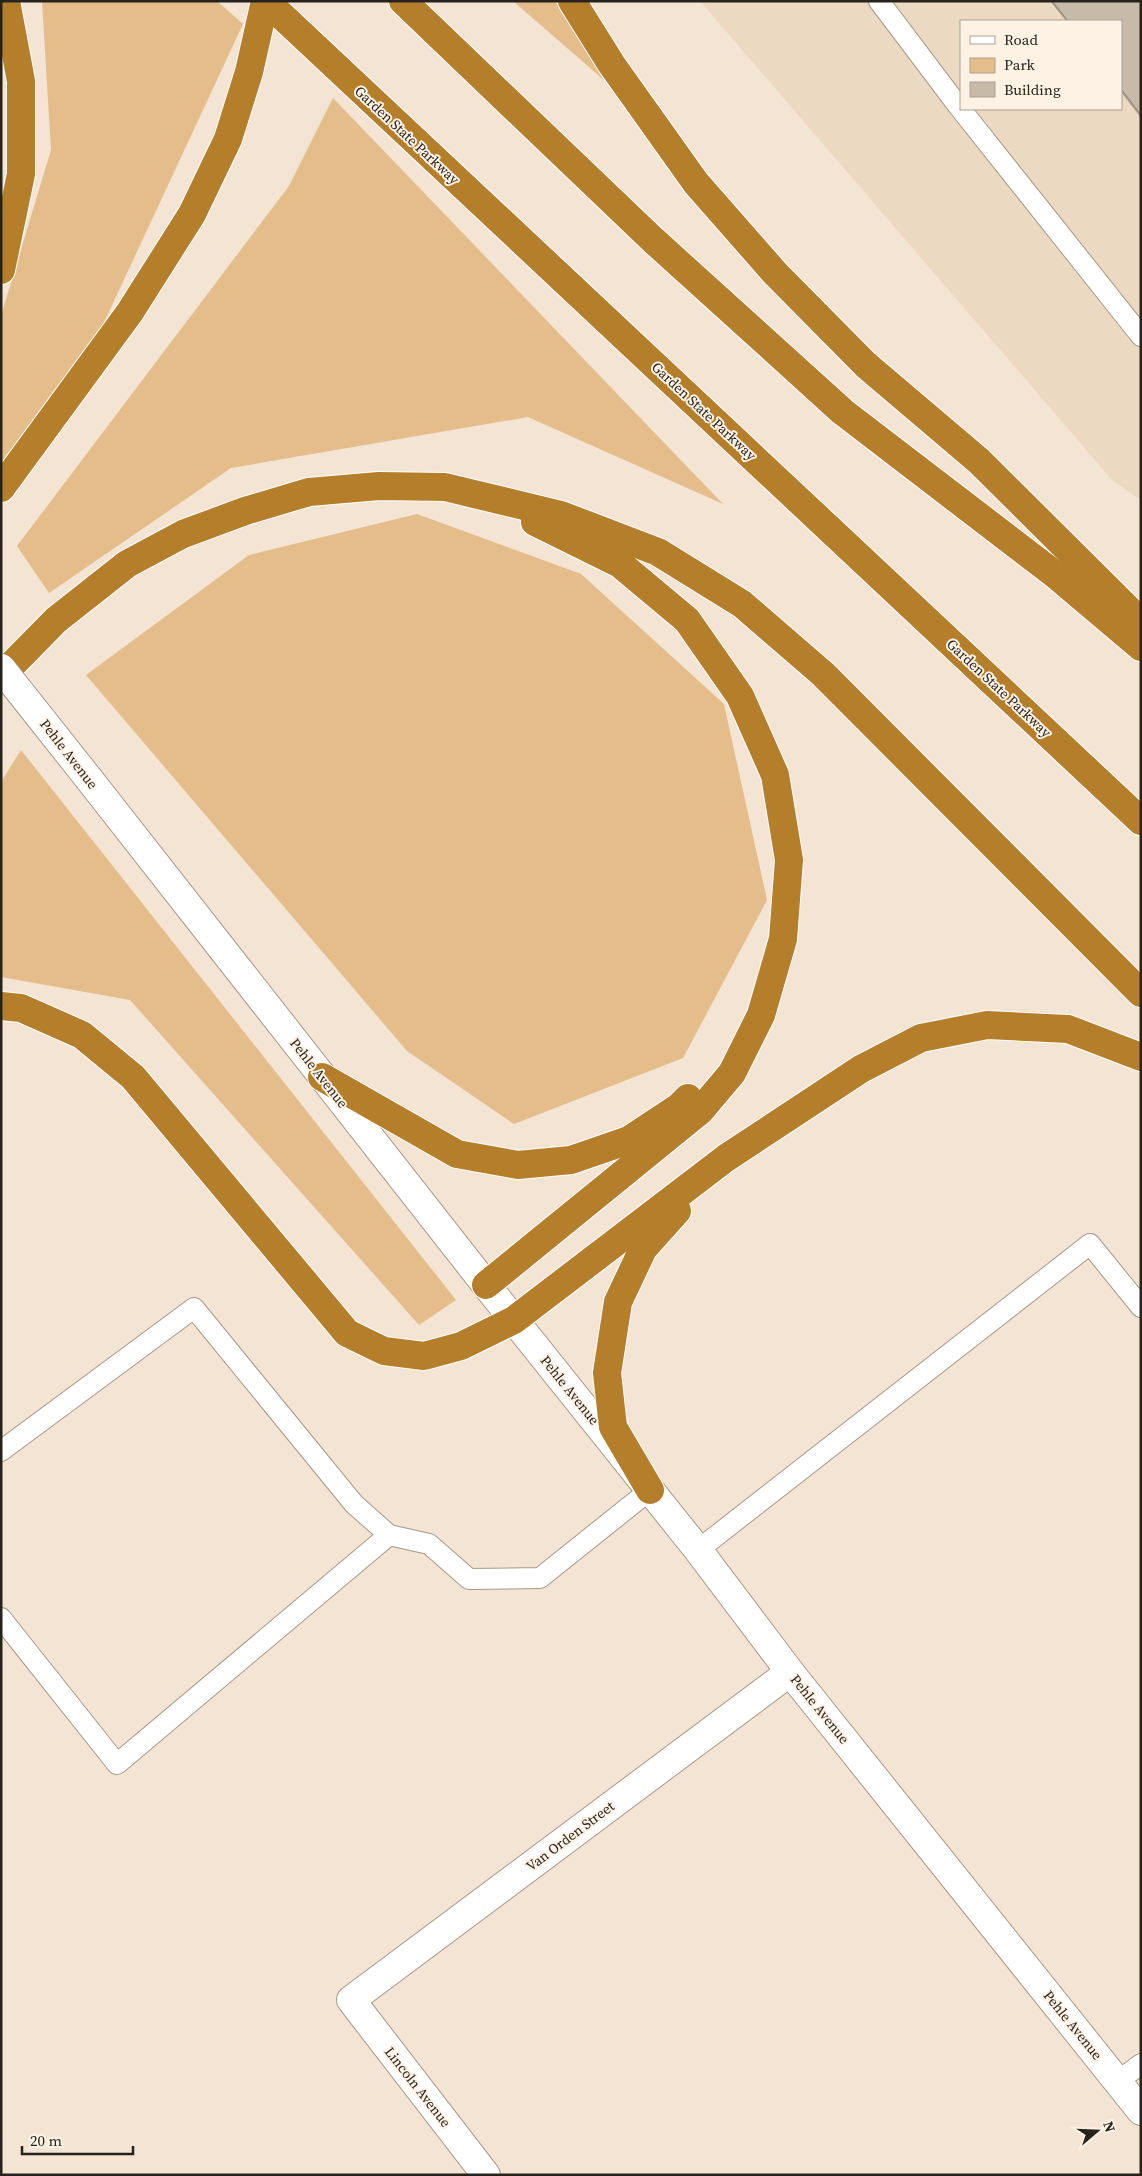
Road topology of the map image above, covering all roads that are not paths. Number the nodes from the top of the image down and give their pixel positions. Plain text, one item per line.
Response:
1 (6, 1) edge
2 (265, 1) edge
3 (403, 1) edge
4 (572, 1) edge
5 (878, 1) edge
6 (960, 108) edge
7 (961, 110) edge
8 (1, 270) edge
9 (1141, 336) edge
10 (445, 487) junction
11 (1, 488) edge
12 (1141, 622) edge
13 (1141, 646) edge
14 (1, 668) edge
15 (1, 676) edge
16 (1141, 821) edge
17 (1141, 993) edge
18 (1, 1006) edge
19 (762, 1015) junction
20 (1141, 1057) edge
21 (322, 1077) junction
22 (726, 1158) junction
23 (486, 1285) junction
24 (1141, 1307) edge
25 (514, 1320) junction
26 (1, 1452) edge
27 (650, 1490) junction
28 (390, 1535) junction
29 (698, 1550) junction
30 (1, 1618) edge
31 (790, 1672) junction
32 (350, 2000) joint
33 (1141, 2064) edge
34 (1118, 2081) junction
35 (1141, 2111) edge
36 (486, 2175) edge

1 - 8 highway
2 - 11 highway
2 - 16 highway, Garden State Parkway
3 - 13 highway
4 - 12 highway
5 - 6 lane
7 - 9 lane
10 - 15 highway
10 - 17 highway
10 - 19 highway
14 - 21 street, Pehle Avenue, bridge
18 - 25 highway
19 - 21 highway
19 - 23 highway
20 - 22 highway
21 - 23 street, Pehle Avenue
22 - 25 highway
22 - 27 highway
23 - 25 street, Pehle Avenue
24 - 29 lane
25 - 27 street, Pehle Avenue
26 - 28 lane
27 - 28 lane
27 - 29 street, Pehle Avenue
28 - 30 lane
29 - 31 street, Pehle Avenue
31 - 32 street, Van Orden Street
31 - 34 street, Pehle Avenue
32 - 36 street, Lincoln Avenue
33 - 34 lane
34 - 35 street, Pehle Avenue

